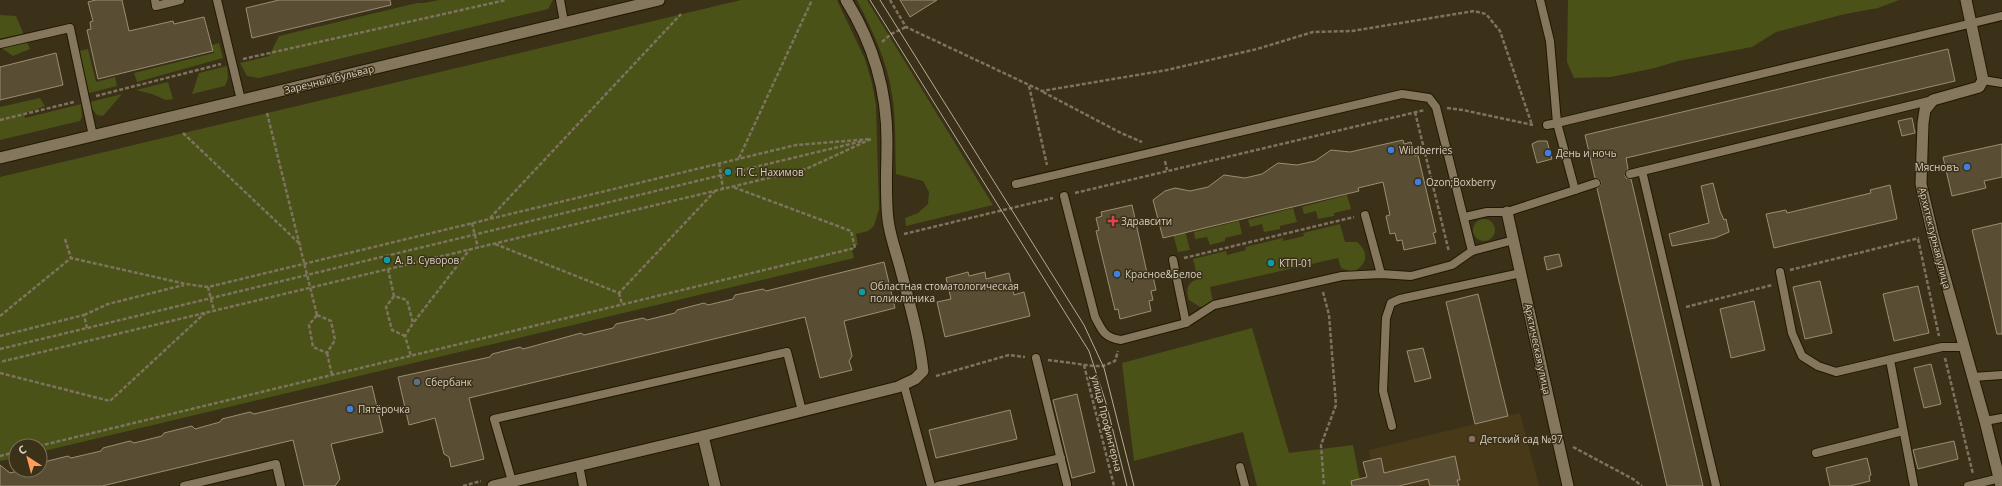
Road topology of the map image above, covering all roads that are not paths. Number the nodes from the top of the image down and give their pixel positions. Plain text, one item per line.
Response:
1 (155, 0) edge
2 (180, 0) edge
3 (217, 0) edge
4 (560, 0) edge
5 (659, 0) edge
6 (846, 0) edge
7 (1540, 0) edge
8 (1966, 0) edge
9 (2002, 16) edge
10 (564, 22) junction
11 (1971, 23) junction
12 (0, 44) edge
13 (1983, 80) junction
14 (2002, 83) edge
15 (241, 100) junction
16 (1933, 100) junction
17 (1557, 123) junction
18 (1547, 125) road end
19 (93, 136) junction
20 (0, 158) edge
21 (1642, 171) junction
22 (1630, 174) dead end
23 (1596, 183) dead end
24 (1016, 184) dead end
25 (1575, 190) junction
26 (1064, 196) road end
27 (1507, 212) junction
28 (1366, 215) road end
29 (1464, 216) junction
30 (1514, 240) junction
31 (1472, 251) junction
32 (1173, 260) road end
33 (1780, 272) road end
34 (1521, 273) junction
35 (1381, 274) junction
36 (1186, 323) junction
37 (1964, 347) junction
38 (1036, 358) dead end
39 (1890, 360) junction
40 (2002, 375) edge
41 (1972, 377) junction
42 (904, 385) junction
43 (802, 411) junction
44 (2002, 418) edge
45 (1985, 421) junction
46 (1392, 426) dead end
47 (1903, 431) junction
48 (703, 436) junction
49 (1816, 453) dead end
50 (1061, 458) junction
51 (579, 465) junction
52 (1240, 467) dead end
53 (512, 481) junction
54 (2000, 482) edge
55 (1067, 484) dead end
56 (1972, 485) edge
57 (184, 486) edge
58 (281, 486) edge
59 (493, 486) edge
60 (583, 486) edge
61 (715, 486) edge
62 (931, 486) edge
63 (938, 486) edge
64 (1245, 486) edge
65 (1568, 486) edge
66 (1716, 486) edge
67 (1914, 486) edge

1 - 2 lane
3 - 15 lane
4 - 10 lane
5 - 10 street, Заречный бульвар
6 - 42 street
7 - 17 lane
8 - 11 street
9 - 11 lane
10 - 15 street, Заречный бульвар
11 - 13 street
11 - 17 lane
12 - 19 lane
13 - 14 lane
13 - 16 street
15 - 19 street, Заречный бульвар
16 - 21 lane
16 - 37 street, Архитектурная улица
17 - 18 lane
17 - 25 lane
19 - 20 street, Заречный бульвар
21 - 22 lane
21 - 66 lane
23 - 25 lane
24 - 29 lane
25 - 27 lane
26 - 36 lane
27 - 29 lane
27 - 30 street, Арктическая улица
28 - 35 lane
29 - 31 lane
30 - 31 lane
30 - 34 street, Арктическая улица
31 - 35 lane
32 - 36 lane
33 - 39 lane
34 - 46 lane
34 - 65 street, Арктическая улица
35 - 36 lane
37 - 39 lane
37 - 41 street, Архитектурная улица
38 - 50 lane
39 - 47 lane
40 - 41 lane
41 - 45 street, Архитектурная улица
42 - 43 street
42 - 62 lane
43 - 48 street
43 - 53 lane
44 - 45 lane
45 - 54 street, Архитектурная улица
47 - 49 lane
47 - 67 lane
48 - 51 street
48 - 61 street
50 - 55 lane
50 - 63 lane
51 - 53 street
51 - 60 lane
52 - 64 lane
53 - 59 street
54 - 56 lane
57 - 58 lane

